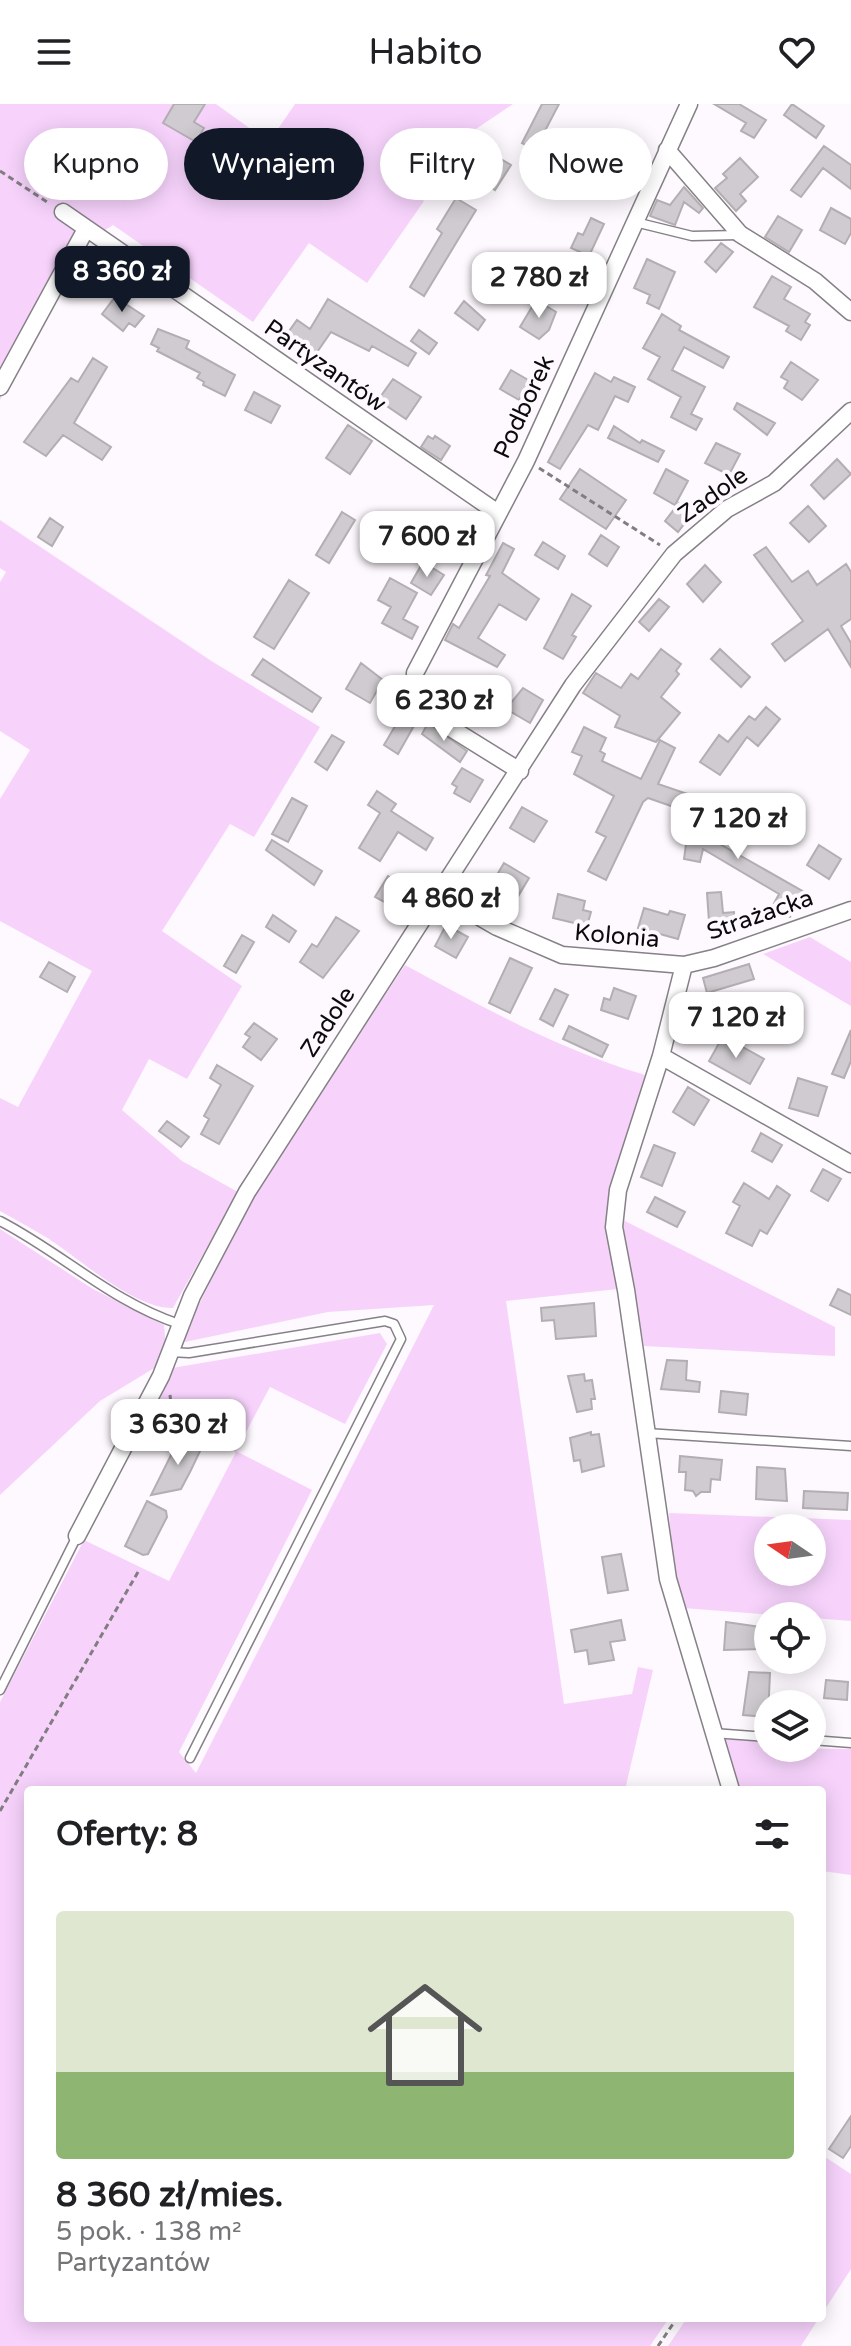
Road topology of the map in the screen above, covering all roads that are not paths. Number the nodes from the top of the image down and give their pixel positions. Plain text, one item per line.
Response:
1 (689, 104) edge
2 (667, 150) junction
3 (63, 212) road end
4 (634, 222) junction
5 (86, 229) junction
6 (740, 234) junction
7 (851, 312) edge
8 (0, 387) edge
9 (850, 415) edge
10 (498, 513) junction
11 (520, 771) junction
12 (440, 894) junction
13 (851, 910) edge
14 (684, 965) junction
15 (661, 1056) junction
16 (851, 1164) edge
17 (0, 1221) edge
18 (179, 1324) junction
19 (170, 1352) junction
20 (646, 1433) junction
21 (851, 1446) edge
22 (77, 1536) joint
23 (0, 1690) edge
24 (713, 1733) junction
25 (754, 1736) edge
26 (826, 1741) edge
27 (851, 1743) edge
28 (190, 1758) dead end
29 (730, 1786) edge

1 - 2 street, Podborek
2 - 4 street, Podborek
2 - 6 street
3 - 5 street, Partyzantów
4 - 6 lane
4 - 10 street, Podborek
5 - 8 street
5 - 10 street, Partyzantów
6 - 7 street
9 - 11 street, Zadole
10 - 11 street, Podborek
11 - 12 street, Zadole
12 - 14 street, Kolonia
12 - 18 street, Zadole
13 - 14 street, Strażacka
14 - 15 street, Kolonia
15 - 16 street
15 - 20 street, Kolonia
17 - 18 lane
18 - 19 street, Zadole
19 - 22 street, Zadole
19 - 28 lane
20 - 21 lane
20 - 24 street, Kolonia
22 - 23 lane
24 - 25 lane
24 - 29 street, Kolonia
26 - 27 lane

